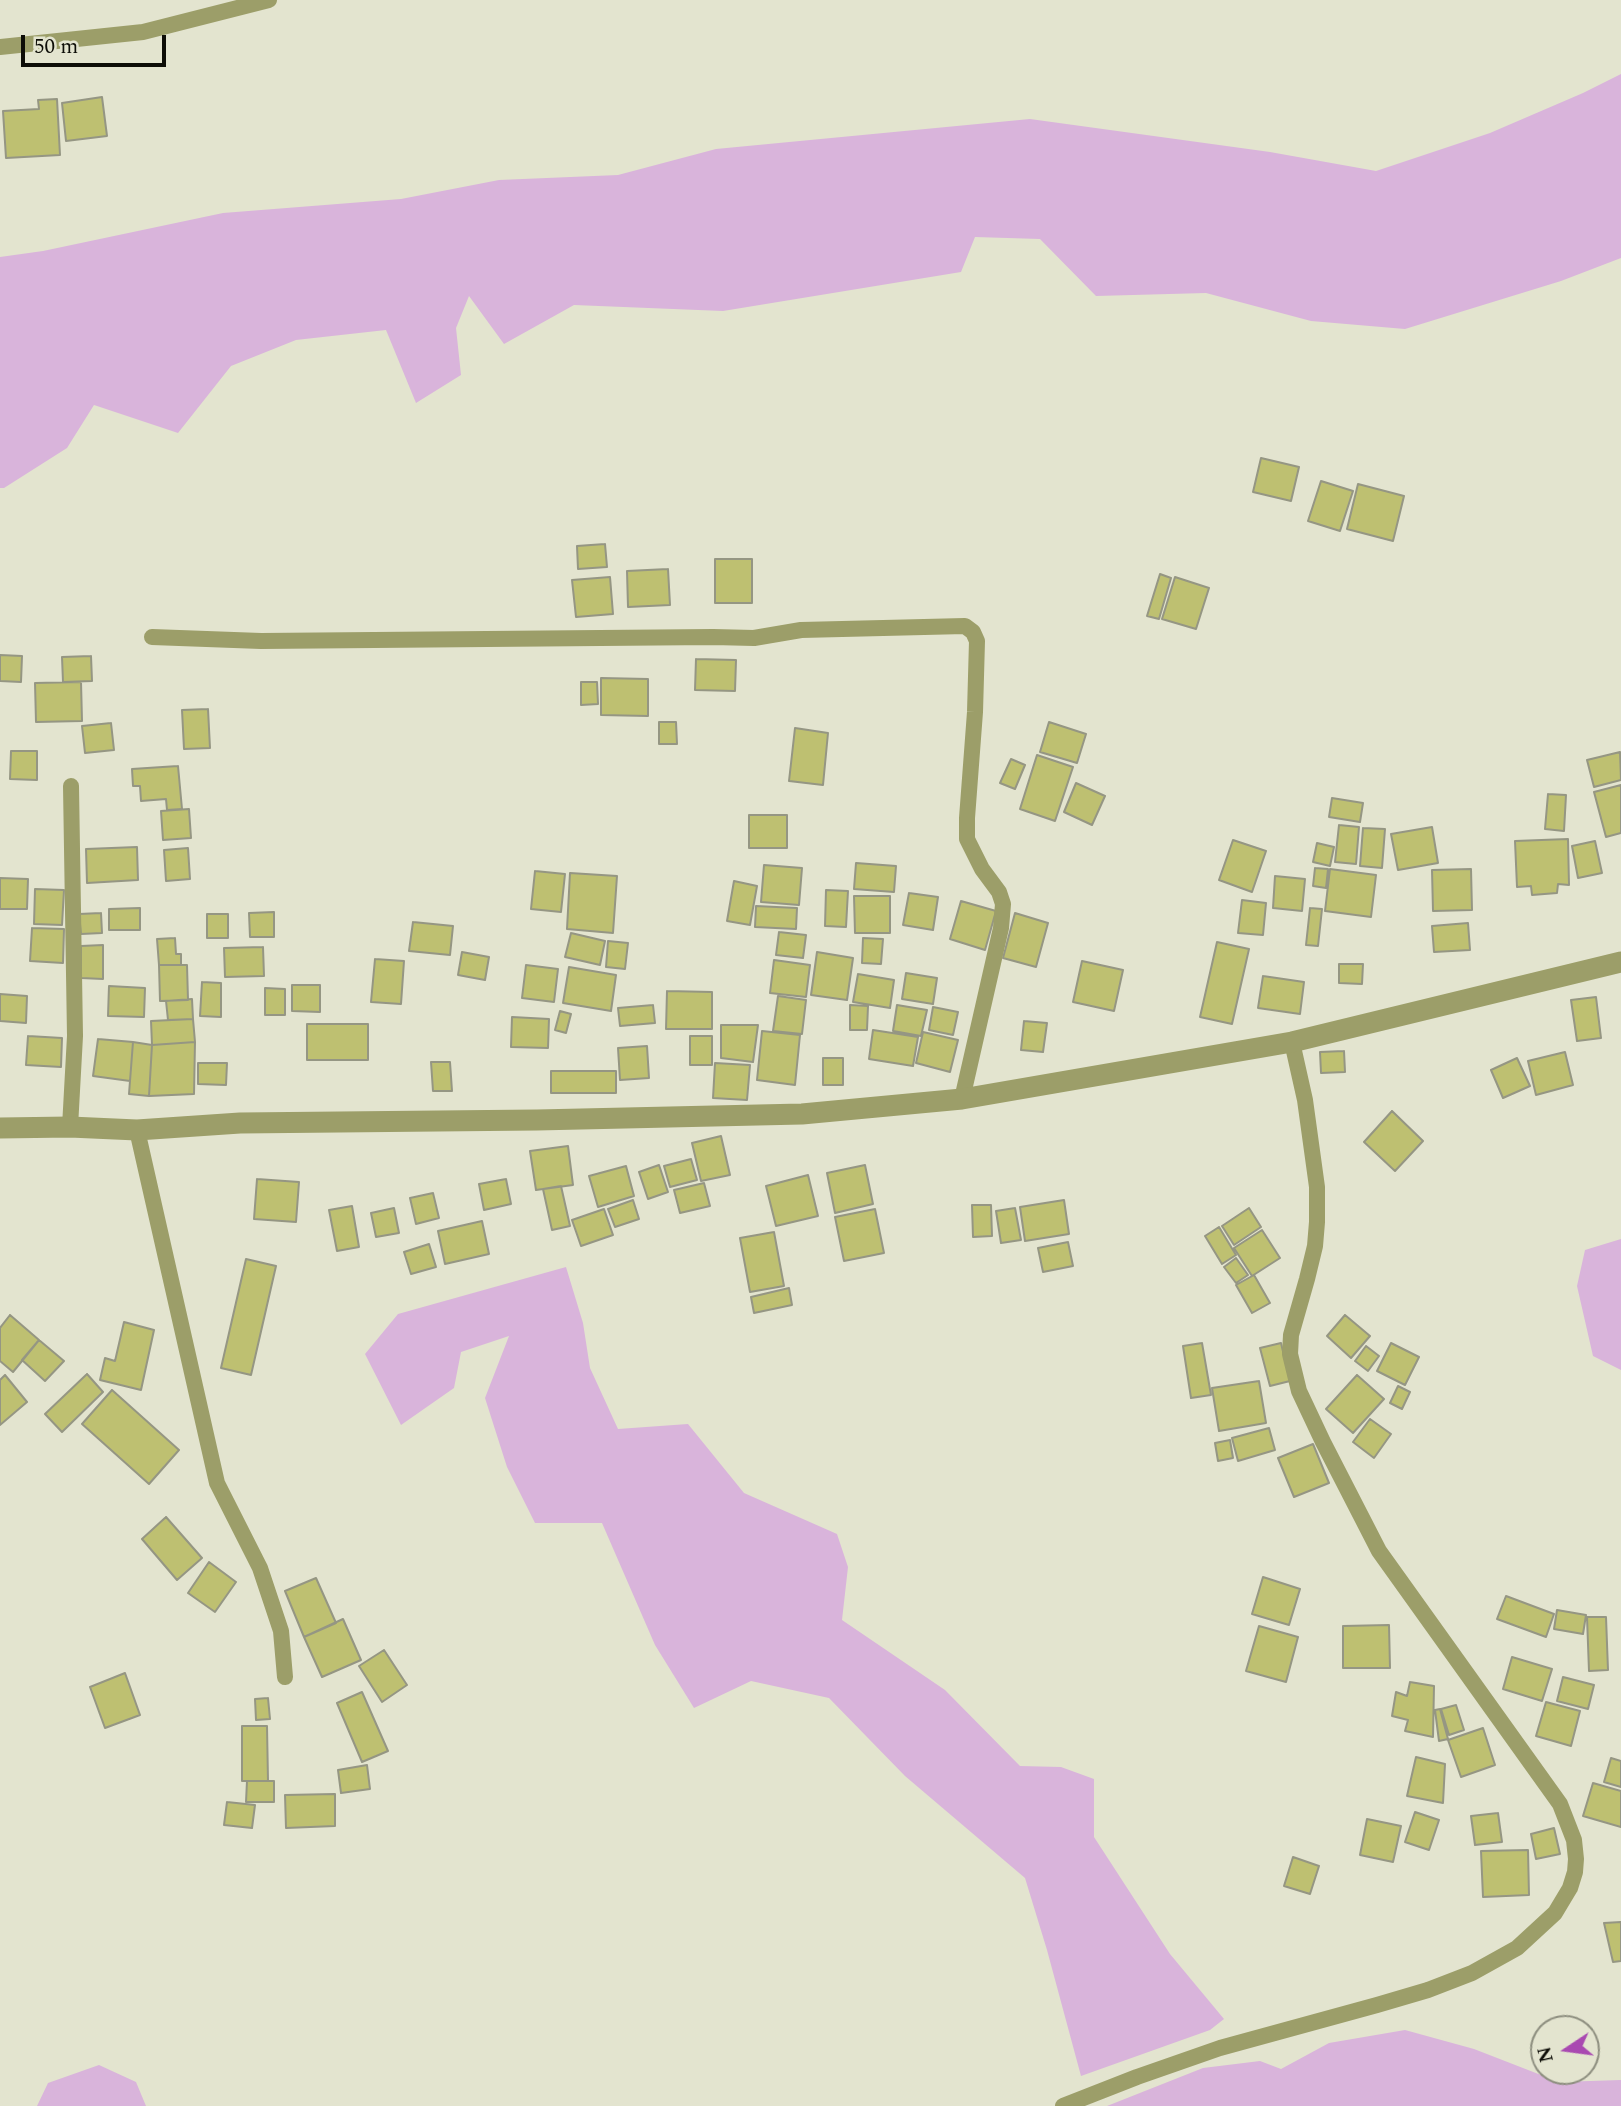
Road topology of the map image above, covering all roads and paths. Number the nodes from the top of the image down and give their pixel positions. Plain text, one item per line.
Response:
1 (269, 0) edge
2 (0, 47) edge
3 (152, 637) dead end
4 (71, 786) dead end
5 (1621, 962) edge
6 (1292, 1042) junction
7 (962, 1099) junction
8 (70, 1127) junction
9 (0, 1128) edge
10 (137, 1130) junction
11 (285, 1677) dead end
12 (1063, 2106) edge

1 - 2 street
3 - 7 street
4 - 8 street
5 - 6 street
6 - 7 street
6 - 12 street
7 - 10 street
8 - 9 street
8 - 10 street
10 - 11 street

